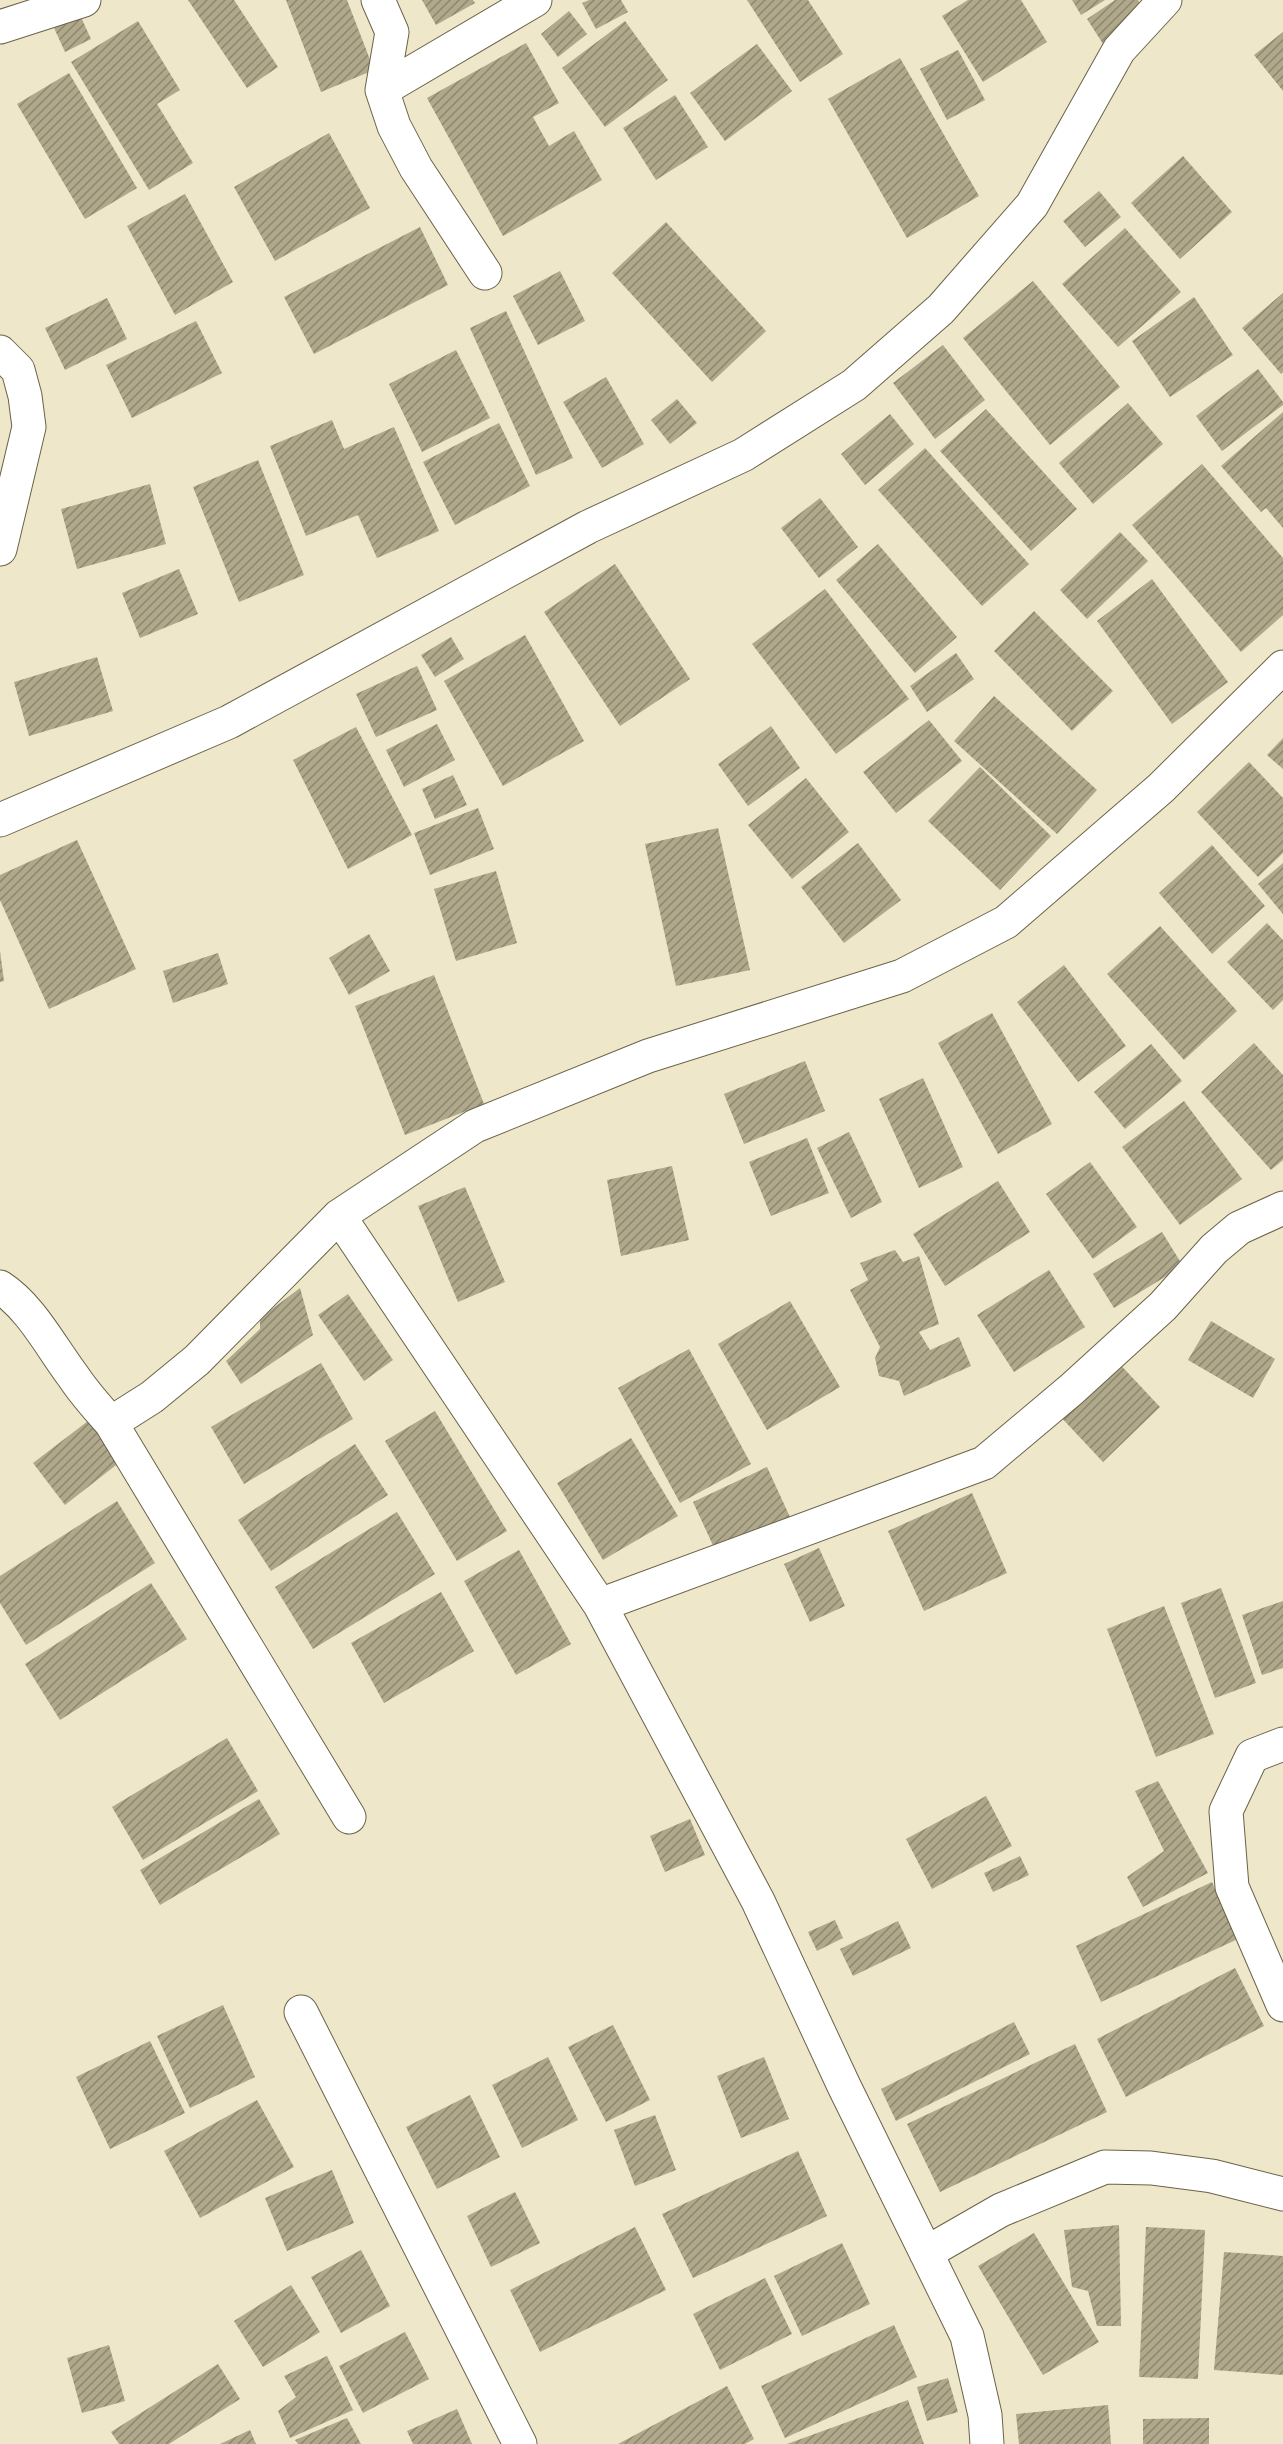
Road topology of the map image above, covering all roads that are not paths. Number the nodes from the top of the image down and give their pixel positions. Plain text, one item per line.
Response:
1 (84, 0) edge
2 (378, 0) edge
3 (535, 0) edge
4 (1165, 0) edge
5 (0, 27) edge
6 (382, 90) junction
7 (485, 273) dead end
8 (0, 352) edge
9 (0, 549) edge
10 (1283, 667) edge
11 (0, 820) edge
12 (1283, 1208) edge
13 (339, 1216) junction
14 (0, 1287) edge
15 (111, 1423) junction
16 (600, 1605) junction
17 (1283, 1744) edge
18 (350, 1817) dead end
19 (1283, 2005) edge
20 (302, 2012) dead end
21 (1283, 2194) edge
22 (926, 2253) junction
23 (520, 2444) edge
24 (987, 2444) edge

1 - 5 street
2 - 6 street
3 - 6 street
4 - 11 street
6 - 7 street
8 - 9 street
10 - 13 street
12 - 16 street
13 - 15 street
13 - 16 street
14 - 15 street
15 - 18 street
16 - 22 street
17 - 19 street
20 - 23 street
21 - 22 street
22 - 24 street

